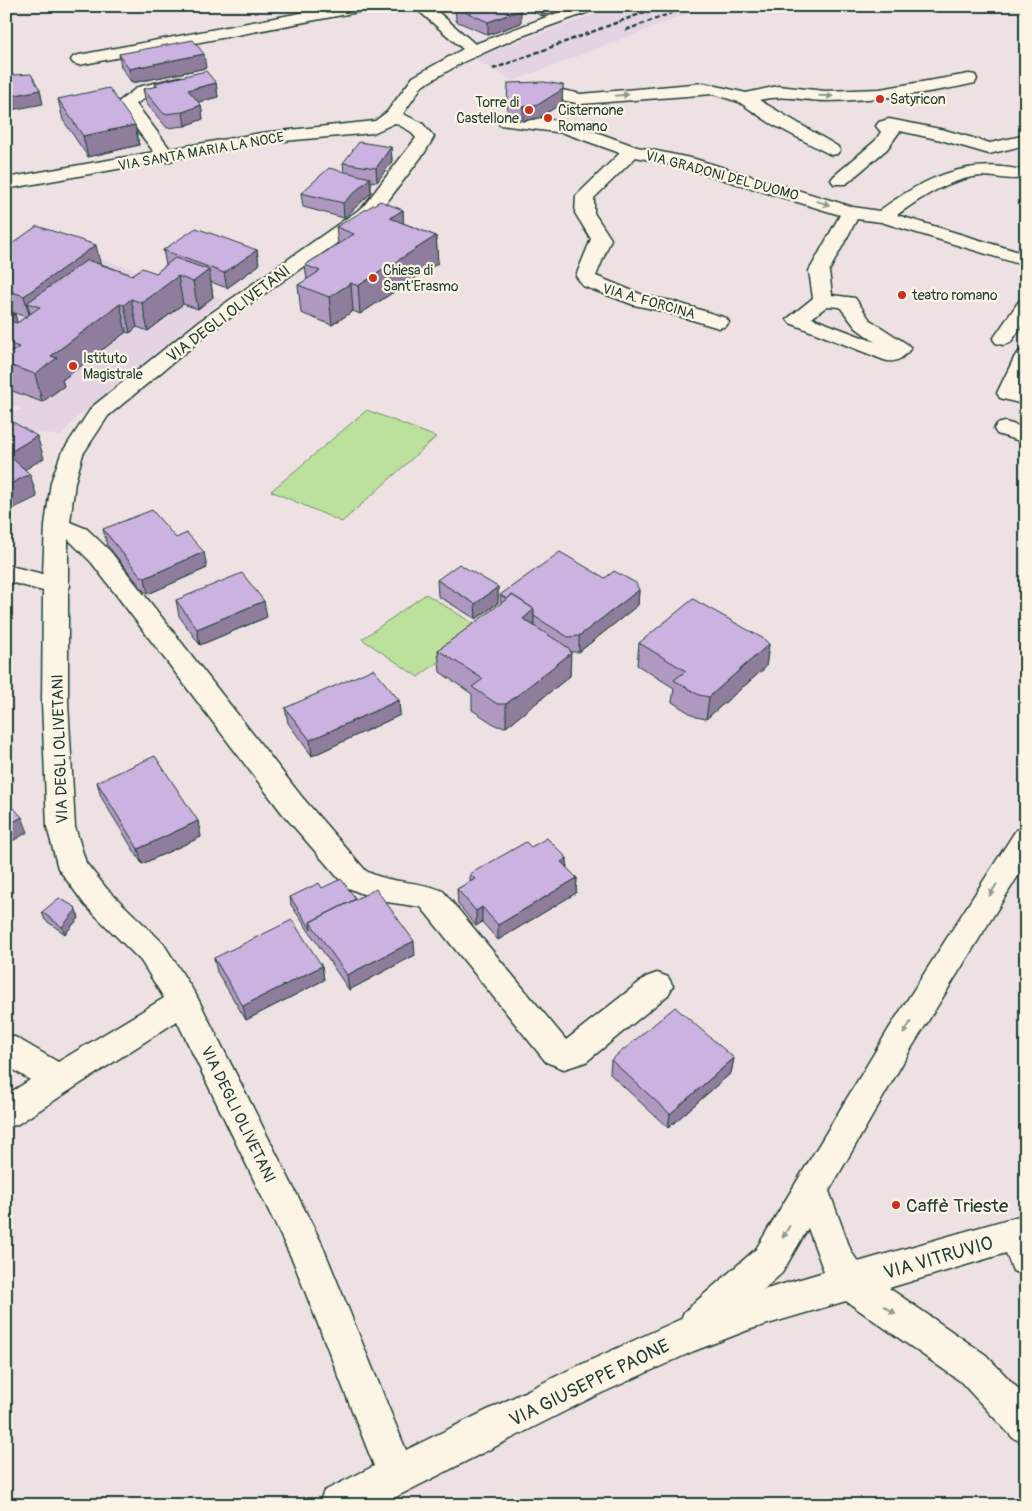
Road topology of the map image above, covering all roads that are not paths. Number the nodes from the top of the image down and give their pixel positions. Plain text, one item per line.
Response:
1 (363, 6) edge
2 (421, 6) edge
3 (591, 6) edge
4 (474, 50) junction
5 (78, 60) dead end
6 (201, 77) edge
7 (969, 79) dead end
8 (556, 94) edge
9 (745, 98) junction
10 (393, 116) junction
11 (506, 121) edge
12 (1026, 140) edge
13 (831, 150) dead end
14 (632, 151) junction
15 (167, 157) junction
16 (1022, 174) edge
17 (840, 180) dead end
18 (6, 184) edge
19 (851, 212) junction
20 (883, 217) junction
21 (1026, 260) edge
22 (823, 300) dead end
23 (1026, 305) edge
24 (719, 322) dead end
25 (1003, 339) dead end
26 (1026, 356) edge
27 (1026, 399) edge
28 (57, 525) junction
29 (6, 572) edge
30 (58, 586) junction
31 (1023, 846) edge
32 (657, 986) dead end
33 (185, 1004) junction
34 (6, 1048) edge
35 (57, 1079) junction
36 (6, 1114) edge
37 (811, 1190) junction
38 (1023, 1241) edge
39 (850, 1282) junction
40 (685, 1336) junction
41 (1026, 1425) edge
42 (397, 1476) junction
43 (338, 1505) edge

1 - 5 street
2 - 4 street
3 - 4 street
4 - 10 street
6 - 15 street
9 -> 7 street
8 -> 9 street
9 - 13 street
10 - 15 street, VIA SANTA MARIA LA NOCE
10 - 28 street, VIA DEGLI OLIVETANI
11 - 14 street, VIA GRADONI DEL DUOMO
12 - 17 street
14 -> 19 street, VIA GRADONI DEL DUOMO
14 - 24 street, VIA A. FORCINA
15 - 18 street, VIA SANTA MARIA LA NOCE
16 - 20 street
19 - 20 street, VIA GRADONI DEL DUOMO
19 - 22 street
20 - 21 street, VIA GRADONI DEL DUOMO
23 - 25 street
26 - 27 street
28 - 30 street, VIA DEGLI OLIVETANI
28 - 32 street
29 - 30 street
30 - 33 street, VIA DEGLI OLIVETANI
31 -> 37 street
33 - 35 street
33 - 42 street, VIA DEGLI OLIVETANI
34 - 35 street
35 - 36 street
37 - 39 street
37 -> 40 street
38 - 39 street, VIA VITRUVIO
39 - 40 street, VIA GIUSEPPE PAONE
39 -> 41 street
40 - 42 street, VIA GIUSEPPE PAONE
42 - 43 street, VIA GIUSEPPE PAONE

